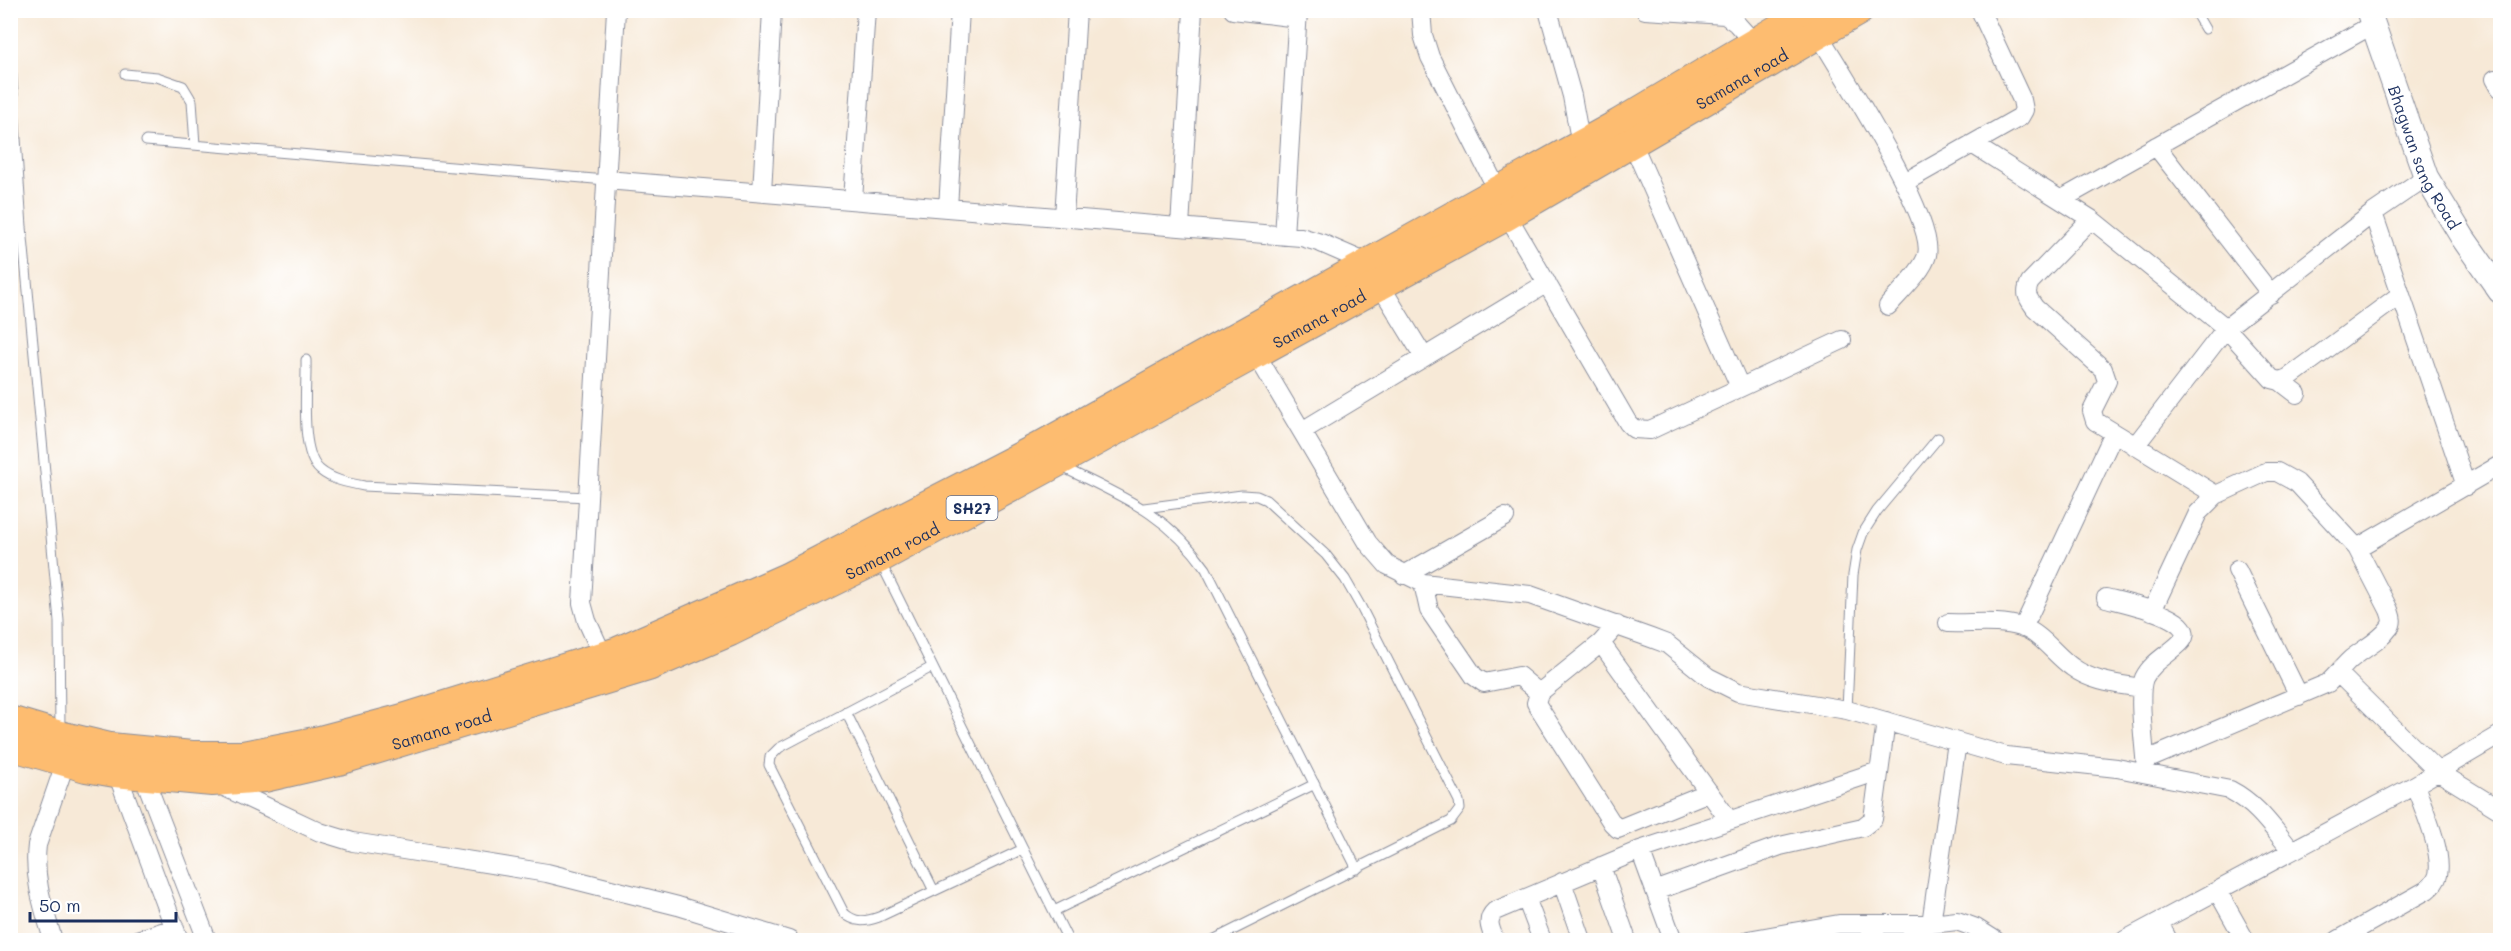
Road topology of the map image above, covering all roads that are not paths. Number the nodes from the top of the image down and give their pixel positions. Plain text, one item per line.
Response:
1 (616, 10) edge
2 (772, 10) edge
3 (866, 10) edge
4 (960, 10) edge
5 (1077, 10) edge
6 (1193, 10) edge
7 (1233, 10) edge
8 (1421, 10) edge
9 (1548, 10) edge
10 (1645, 10) edge
11 (1859, 10) edge
12 (1980, 10) edge
13 (2194, 10) edge
14 (1298, 14) edge
15 (2370, 18) edge
16 (1815, 23) edge
17 (1743, 26) edge
18 (2205, 29) dead end
19 (10, 49) edge
20 (11, 65) edge
21 (125, 74) dead end
22 (146, 141) dead end
23 (1632, 142) junction
24 (1972, 144) junction
25 (1581, 145) junction
26 (195, 146) junction
27 (2156, 146) junction
28 (2426, 177) junction
29 (606, 180) junction
30 (1905, 182) junction
31 (762, 193) junction
32 (2062, 199) junction
33 (854, 200) junction
34 (1502, 203) junction
35 (948, 208) junction
36 (2373, 213) junction
37 (1064, 217) junction
38 (2091, 219) junction
39 (1180, 227) junction
40 (1284, 236) junction
41 (1374, 274) junction
42 (1547, 283) junction
43 (2500, 291) edge
44 (2271, 294) junction
45 (2400, 295) junction
46 (1888, 306) dead end
47 (2226, 328) junction
48 (1842, 340) dead end
49 (1256, 354) junction
50 (1424, 357) junction
51 (306, 360) dead end
52 (2280, 381) junction
53 (1740, 387) junction
54 (2297, 394) dead end
55 (1302, 431) junction
56 (2114, 434) junction
57 (1938, 438) dead end
58 (2135, 446) junction
59 (1055, 463) junction
60 (2500, 465) edge
61 (2466, 486) junction
62 (2216, 495) junction
63 (587, 497) junction
64 (1144, 508) junction
65 (1505, 517) dead end
66 (873, 548) junction
67 (2357, 548) junction
68 (2237, 570) dead end
69 (1404, 575) junction
70 (1424, 583) junction
71 (2106, 598) dead end
72 (2152, 611) junction
73 (1948, 623) dead end
74 (1617, 625) junction
75 (2024, 628) junction
76 (1601, 643) junction
77 (603, 656) junction
78 (932, 667) junction
79 (2339, 674) junction
80 (2141, 688) junction
81 (1539, 693) junction
82 (2299, 696) junction
83 (1847, 710) junction
84 (846, 712) junction
85 (10, 720) edge
86 (1886, 721) junction
87 (2500, 735) edge
88 (1957, 742) junction
89 (10, 745) edge
90 (66, 745) junction
91 (126, 762) junction
92 (2146, 766) junction
93 (1880, 771) junction
94 (2437, 771) junction
95 (212, 782) junction
96 (1315, 784) junction
97 (2415, 785) junction
98 (1709, 792) junction
99 (2500, 810) edge
100 (1729, 820) junction
101 (1023, 849) junction
102 (1640, 850) junction
103 (2290, 850) junction
104 (1601, 866) junction
105 (1357, 869) junction
106 (1562, 882) junction
107 (934, 891) junction
108 (1655, 891) junction
109 (2218, 892) junction
110 (1526, 898) junction
111 (1054, 911) junction
112 (2159, 923) junction
113 (1931, 924) junction
114 (176, 934) edge
115 (52, 940) edge
116 (137, 940) edge
117 (207, 940) edge
118 (789, 940) edge
119 (1068, 940) edge
120 (1213, 940) edge
121 (1495, 940) edge
122 (1542, 940) edge
123 (1582, 940) edge
124 (1627, 940) edge
125 (1673, 940) edge
126 (1748, 940) edge
127 (1995, 940) edge
128 (2125, 940) edge
129 (2168, 940) edge
130 (2245, 940) edge
131 (2338, 940) edge

1 - 29 street
2 - 31 street
3 - 33 street
4 - 35 street
5 - 37 street
6 - 39 street
7 - 14 street
8 - 34 street
9 - 25 street
10 - 17 street
11 - 16 main road, Samana road / SH27
12 - 24 street
13 - 18 lane
14 - 40 street
15 - 27 street
15 - 28 street, Bhagwan sang Road
16 - 17 main road, Samana road / SH27
16 - 23 main road, Samana road / SH27
16 - 30 street
17 - 25 main road, Samana road / SH27
19 - 20 lane
20 - 90 lane
21 - 26 lane
22 - 26 lane
23 - 34 main road, Samana road / SH27
23 - 53 street
24 - 30 street
24 - 32 street
25 - 34 main road, Samana road / SH27
26 - 29 lane
27 - 32 street
27 - 44 street
28 - 36 street
28 - 43 street, Bhagwan sang Road
29 - 31 street
29 - 63 street
30 - 46 street
31 - 33 street
32 - 38 street
33 - 35 street
34 - 41 main road, Samana road / SH27
34 - 42 street
35 - 37 street
36 - 44 street
36 - 45 street
37 - 39 street
38 - 47 street
38 - 56 street
39 - 40 street
40 - 41 street
41 - 49 main road, Samana road / SH27
41 - 50 street
41 - 66 main road, Samana road / SH27
42 - 50 street
42 - 53 street
44 - 47 street
45 - 52 street
45 - 61 street
47 - 52 street
47 - 58 street
48 - 53 street
49 - 55 street
49 - 59 main road, Samana road / SH27
50 - 55 street
51 - 63 lane
52 - 54 street
55 - 69 street
56 - 58 street
56 - 75 street
57 - 83 lane
58 - 62 street
59 - 64 lane
59 - 66 main road, Samana road / SH27
60 - 61 street
61 - 67 street
62 - 67 street
62 - 72 street
63 - 77 street
64 - 96 lane
64 - 105 lane
65 - 69 street
66 - 77 main road, Samana road / SH27
66 - 78 lane
66 - 95 main road, Samana road / SH27
67 - 79 street
68 - 82 street
69 - 70 street
70 - 74 street
70 - 81 street
71 - 72 street
72 - 80 street
73 - 75 street
74 - 76 street
74 - 83 street
75 - 80 street
76 - 81 street
76 - 98 street
77 - 91 main road, Samana road / SH27
78 - 84 lane
78 - 101 lane
79 - 82 street
79 - 94 street
80 - 92 street
81 - 98 street
82 - 92 street
83 - 86 street
84 - 107 lane
84 - 107 lane
85 - 90 main road, Samana road / SH27
86 - 88 street
86 - 93 street
87 - 94 street
88 - 92 street
88 - 113 street
89 - 90 main road, Samana road / SH27
90 - 91 main road, Samana road / SH27
90 - 115 street
91 - 95 main road, Samana road / SH27
91 - 114 street
91 - 117 street
92 - 103 street
93 - 100 street
93 - 108 street
94 - 97 street
94 - 99 street
95 - 118 street
96 - 105 lane
96 - 111 lane
97 - 103 street
97 - 131 street
98 - 100 street
100 - 102 street
101 - 107 lane
101 - 111 lane
102 - 104 street
102 - 108 street
103 - 109 street
104 - 106 street
104 - 124 street
105 - 120 lane
106 - 110 street
106 - 123 street
108 - 125 street
109 - 112 street
109 - 130 street
110 - 121 street
110 - 122 street
111 - 119 lane
112 - 128 street
112 - 129 street
113 - 126 street
113 - 127 street
114 - 116 street

